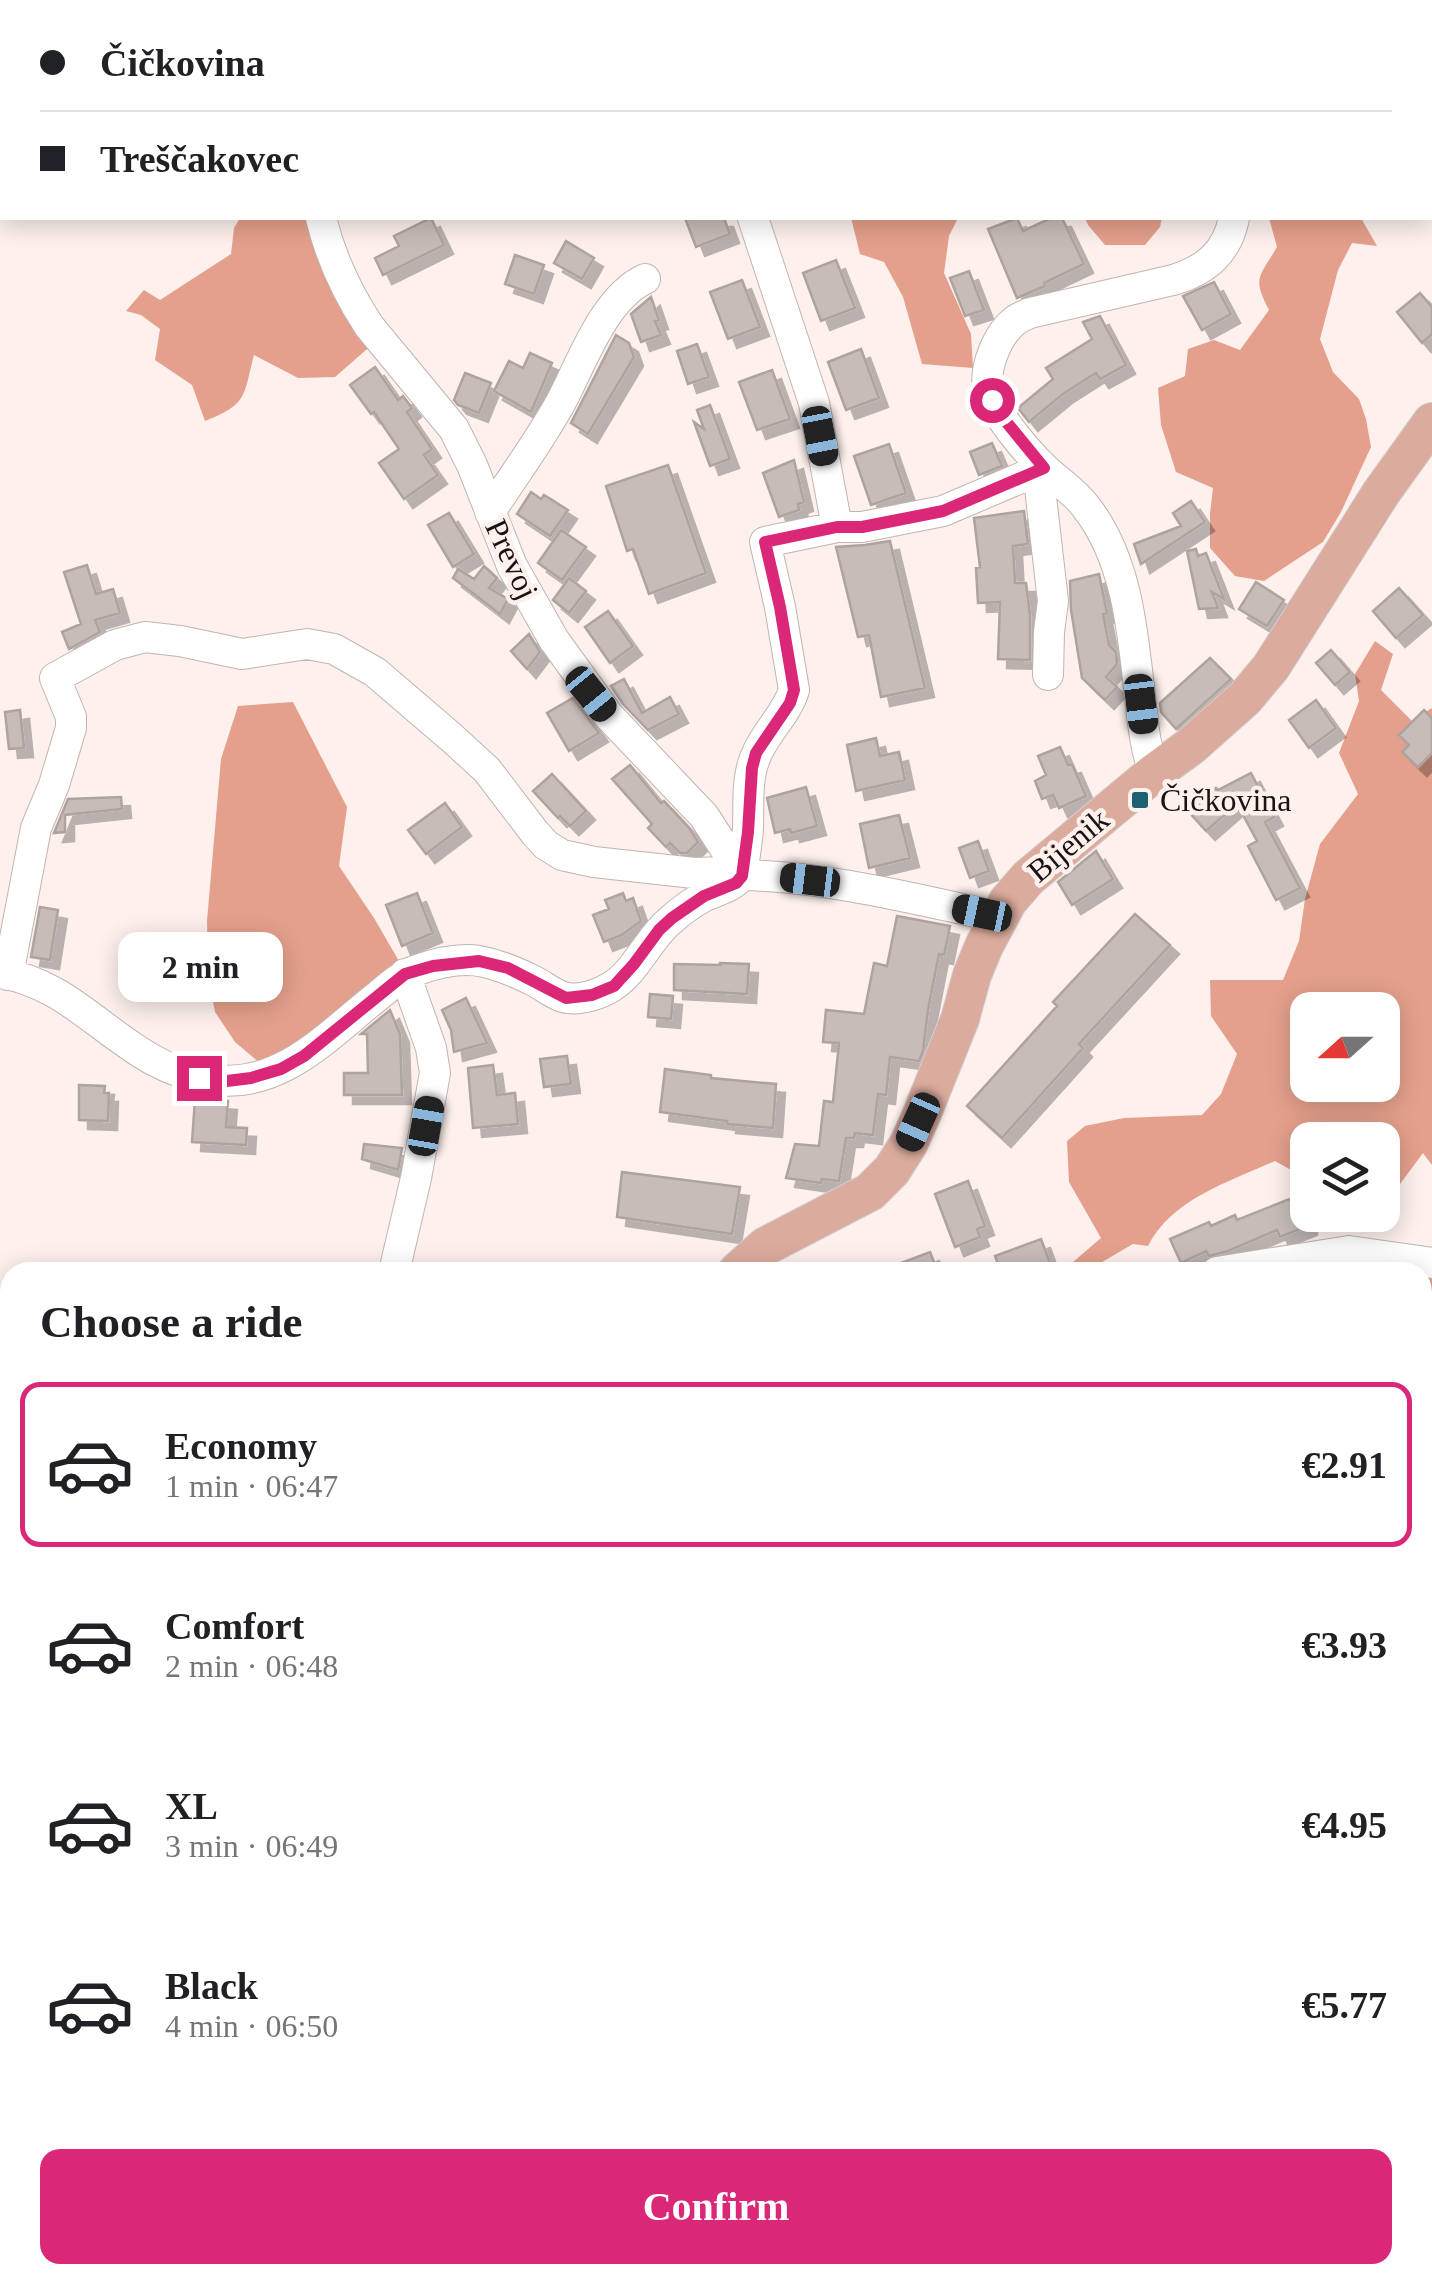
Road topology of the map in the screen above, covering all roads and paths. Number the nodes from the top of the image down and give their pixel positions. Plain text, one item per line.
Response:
1 (322, 220) edge
2 (755, 220) edge
3 (1233, 220) edge
4 (645, 279) dead end
5 (1432, 422) edge
6 (1044, 468) junction
7 (490, 512) junction
8 (837, 527) junction
9 (1048, 674) dead end
10 (1154, 773) junction
11 (742, 876) junction
12 (1000, 917) junction
13 (4, 974) edge
14 (405, 974) junction
15 (396, 1262) edge
16 (748, 1262) edge
17 (1280, 1262) edge
18 (1432, 1262) edge

1 - 7 street, Prevoj
2 - 8 street
3 - 6 street
4 - 7 street
5 - 10 main road, Bijenik
6 - 8 street
6 - 9 street
6 - 10 street
7 - 11 street, Prevoj
8 - 11 street
10 - 12 main road, Bijenik
11 - 12 street
11 - 13 street
11 - 14 street
12 - 16 main road, Bijenik
13 - 14 street
14 - 15 street
17 - 18 street

